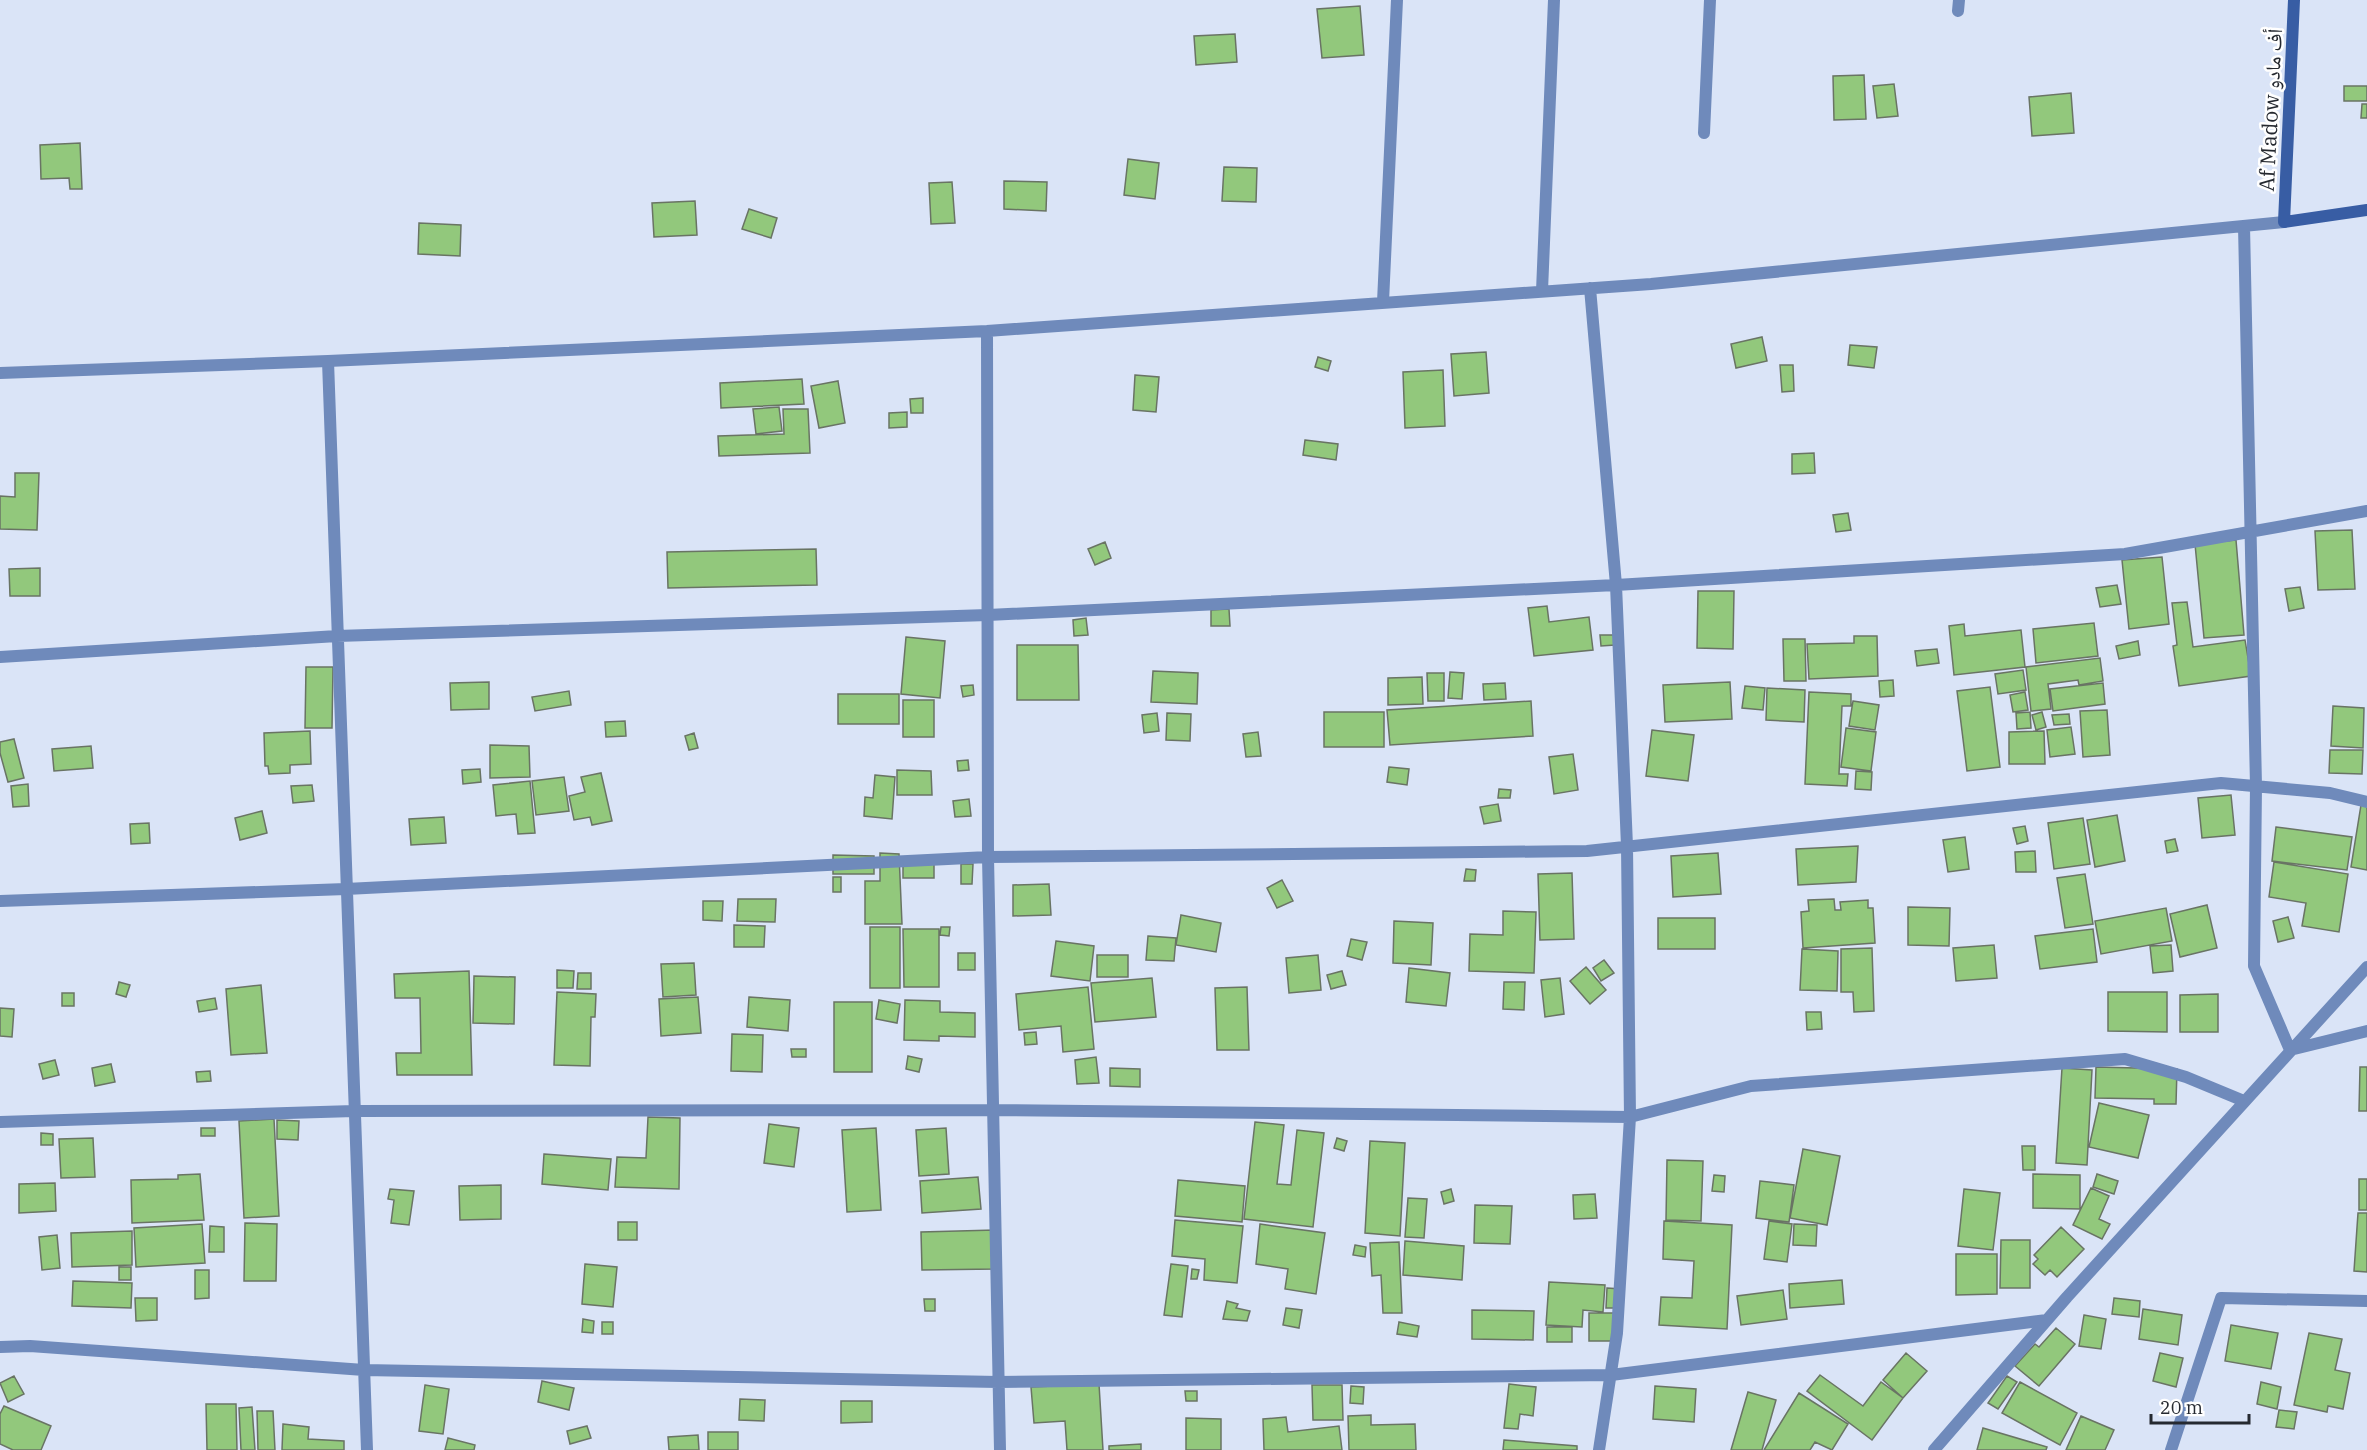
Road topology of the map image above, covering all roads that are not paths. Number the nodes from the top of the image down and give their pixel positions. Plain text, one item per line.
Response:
1 (1397, 0) edge
2 (1554, 0) edge
3 (1710, 0) edge
4 (2294, 0) edge
5 (1704, 133) dead end
6 (2367, 210) edge
7 (2284, 222) junction
8 (2244, 226) junction
9 (1590, 288) junction
10 (1542, 291) junction
11 (1383, 302) junction
12 (987, 331) junction
13 (328, 361) junction
14 (0, 373) edge
15 (2367, 511) edge
16 (2251, 532) junction
17 (1616, 585) junction
18 (987, 615) junction
19 (337, 636) junction
20 (0, 657) edge
21 (2256, 786) junction
22 (2367, 802) edge
23 (1627, 846) junction
24 (988, 857) junction
25 (346, 889) junction
26 (0, 901) edge
27 (2367, 967) edge
28 (2367, 1031) edge
29 (2290, 1050) junction
30 (2244, 1101) junction
31 (994, 1110) junction
32 (354, 1111) junction
33 (1630, 1117) junction
34 (0, 1122) edge
35 (2367, 1301) edge
36 (2047, 1320) junction
37 (0, 1347) edge
38 (364, 1370) junction
39 (1611, 1375) junction
40 (998, 1382) junction
41 (367, 1450) edge
42 (1000, 1450) edge
43 (1599, 1450) edge
44 (1934, 1450) edge
45 (2171, 1450) edge

1 - 11 street
2 - 10 street
3 - 5 street
4 - 7 street, Af Madow أف مادو
6 - 7 street
7 - 8 street
8 - 9 street
8 - 16 street
9 - 10 street
9 - 17 street
10 - 11 street
11 - 12 street
12 - 13 street
12 - 18 street
13 - 14 street
13 - 19 street
15 - 16 street
16 - 17 street
16 - 21 street
17 - 18 street
17 - 23 street
18 - 19 street
18 - 24 street
19 - 20 street
19 - 25 street
21 - 22 street
21 - 23 street
21 - 29 street
23 - 24 street
23 - 33 street
24 - 25 street
24 - 31 street
25 - 26 street
25 - 32 street
27 - 29 street
28 - 29 street
29 - 30 street
30 - 33 street
30 - 36 street
31 - 32 street
31 - 33 street
31 - 40 street
32 - 34 street
32 - 38 street
33 - 39 street
35 - 45 street
36 - 39 street
36 - 44 street
37 - 38 street
38 - 40 street
38 - 41 street
39 - 40 street
39 - 43 street
40 - 42 street

